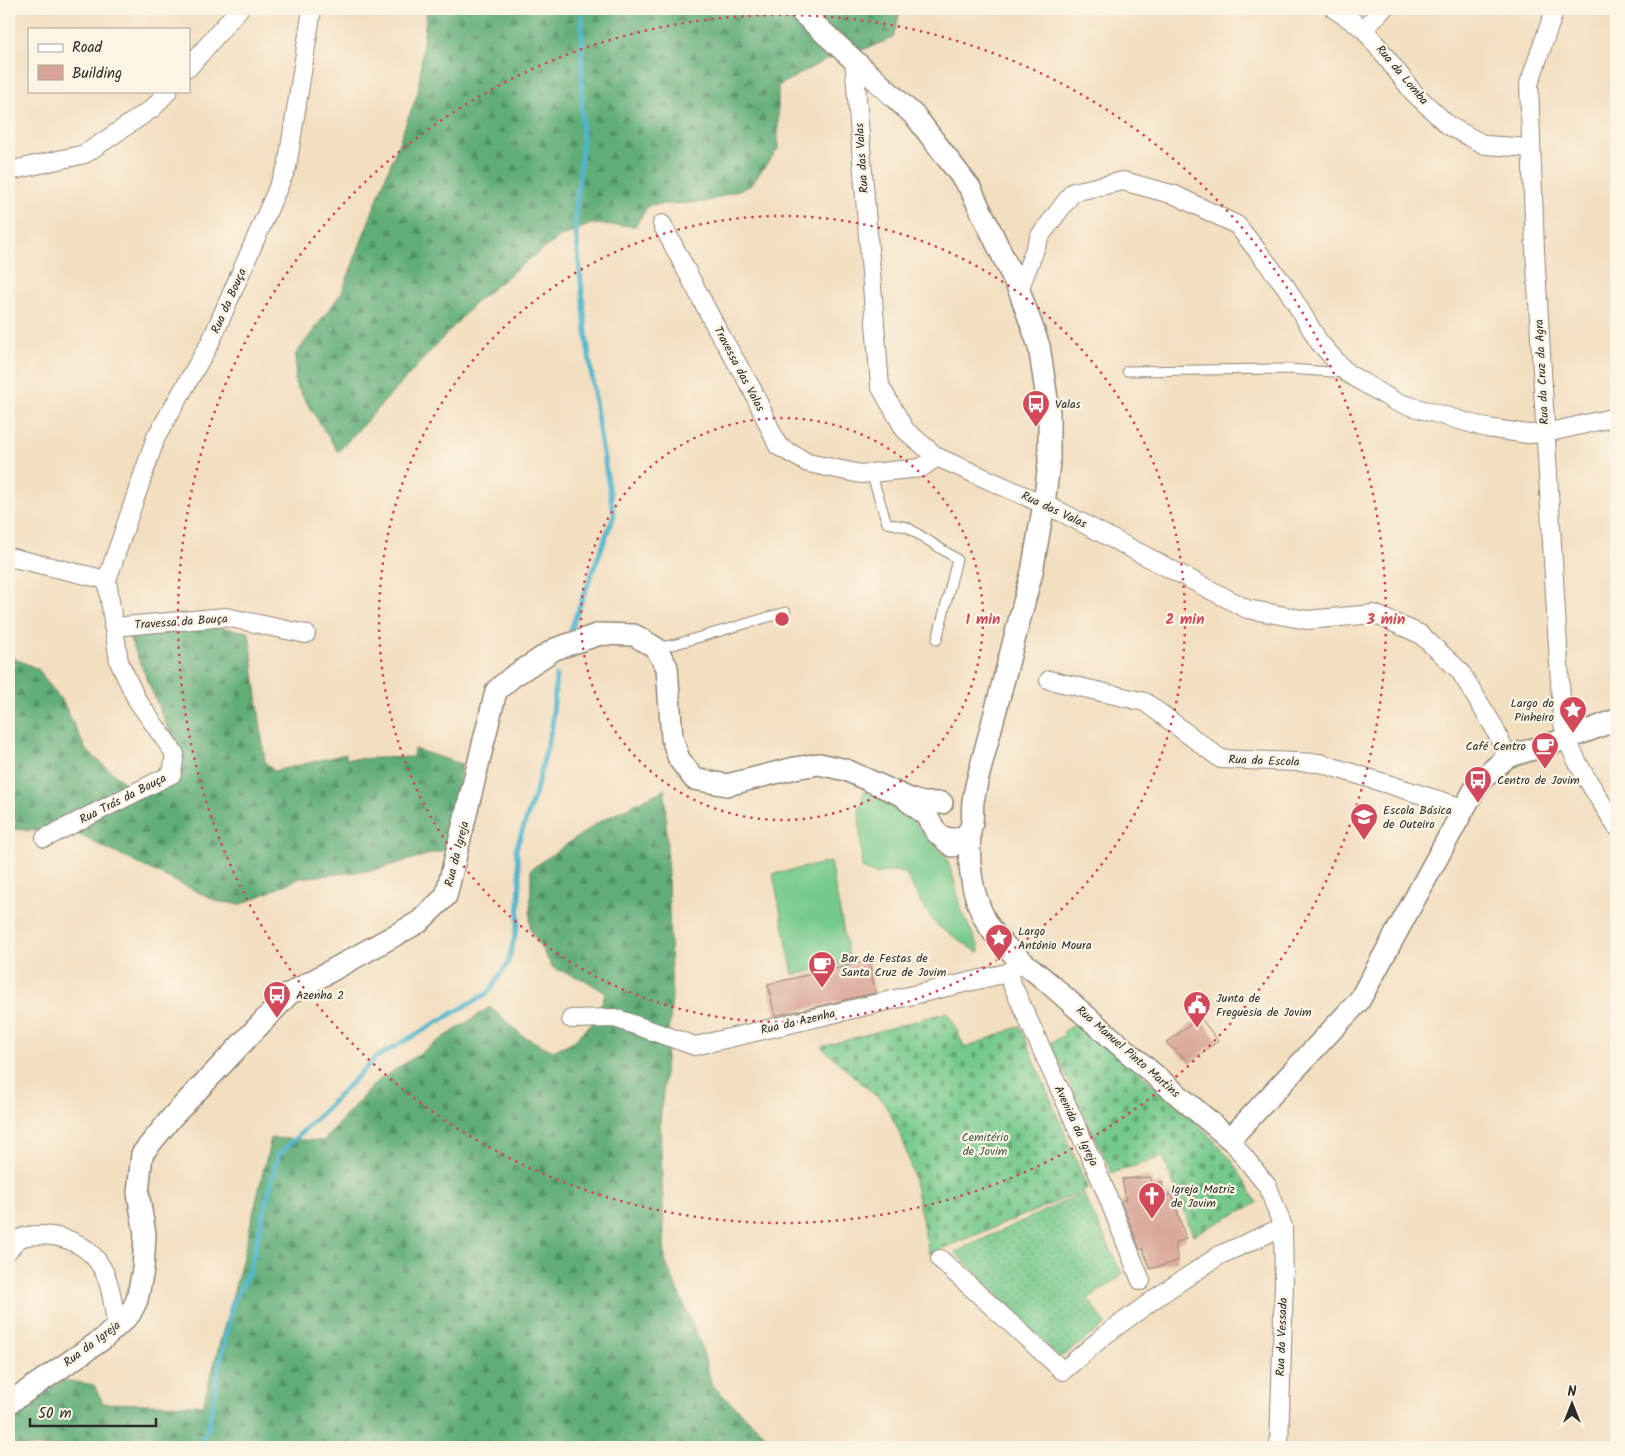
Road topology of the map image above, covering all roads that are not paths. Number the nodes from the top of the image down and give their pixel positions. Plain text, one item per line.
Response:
1 (239, 9) edge
2 (312, 9) edge
3 (798, 9) edge
4 (1334, 9) edge
5 (1383, 9) edge
6 (1555, 9) edge
7 (1364, 29) junction
8 (854, 60) junction
9 (190, 66) edge
10 (167, 92) edge
11 (1531, 148) junction
12 (9, 171) edge
13 (662, 224) dead end
14 (1019, 290) junction
15 (1128, 371) dead end
16 (1347, 373) junction
17 (1616, 417) edge
18 (1546, 433) junction
19 (937, 457) junction
20 (871, 473) junction
21 (1044, 504) junction
22 (9, 557) edge
23 (107, 580) junction
24 (786, 612) dead end
25 (114, 627) junction
26 (306, 634) dead end
27 (937, 640) dead end
28 (656, 648) junction
29 (1049, 680) dead end
30 (1616, 720) edge
31 (1566, 739) junction
32 (1507, 757) junction
33 (980, 770) junction
34 (899, 795) junction
35 (948, 802) junction
36 (1464, 808) junction
37 (971, 823) junction
38 (1616, 826) edge
39 (938, 832) junction
40 (45, 838) dead end
41 (971, 879) junction
42 (1015, 967) junction
43 (571, 1019) dead end
44 (1230, 1139) junction
45 (1284, 1227) junction
46 (9, 1250) edge
47 (940, 1259) dead end
48 (1141, 1281) dead end
49 (117, 1327) junction
50 (9, 1403) edge
51 (1279, 1447) edge

1 - 9 street
2 - 23 street, Rua da Bouça
3 - 8 street
4 - 7 street, Rua da Lomba
5 - 7 street
6 - 11 street, Rua da Cruz da Agra
7 - 11 street, Rua da Lomba
8 - 14 street
8 - 19 street, Rua das Valas
10 - 12 street
11 - 18 street, Rua da Cruz da Agra
13 - 20 street, Travessa das Valas
14 - 16 street
14 - 21 street
15 - 16 lane
16 - 18 street
17 - 18 street
18 - 31 street, Rua da Cruz da Agra
19 - 20 street, Travessa das Valas
19 - 21 street, Rua das Valas
20 - 27 lane
21 - 32 street, Rua das Valas
21 - 33 street
22 - 23 street
23 - 25 street, Rua Trás da Bouça
24 - 28 lane
25 - 26 street, Travessa da Bouça
25 - 40 street, Rua Trás da Bouça
28 - 34 street
28 - 49 street, Rua da Igreja
29 - 36 street, Rua da Escola
30 - 31 street
31 - 32 street
31 - 38 street, Rua da Cruz da Agra
32 - 36 street
33 - 35 street
33 - 37 street, Rua Manuel Pinto Martins
34 - 35 street
34 - 39 street
35 - 37 street
35 - 39 street
36 - 44 street
37 - 39 street
37 - 41 street, Rua Manuel Pinto Martins
39 - 41 street, Rua Manuel Pinto Martins
41 - 42 street, Rua Manuel Pinto Martins
42 - 43 street, Rua da Azenha
42 - 44 street, Rua Manuel Pinto Martins
42 - 48 street, Avenida da Igreja
44 - 45 street, Rua Manuel Pinto Martins
45 - 47 street
45 - 51 street, Rua da Vessada
46 - 49 street
49 - 50 street, Rua da Igreja

